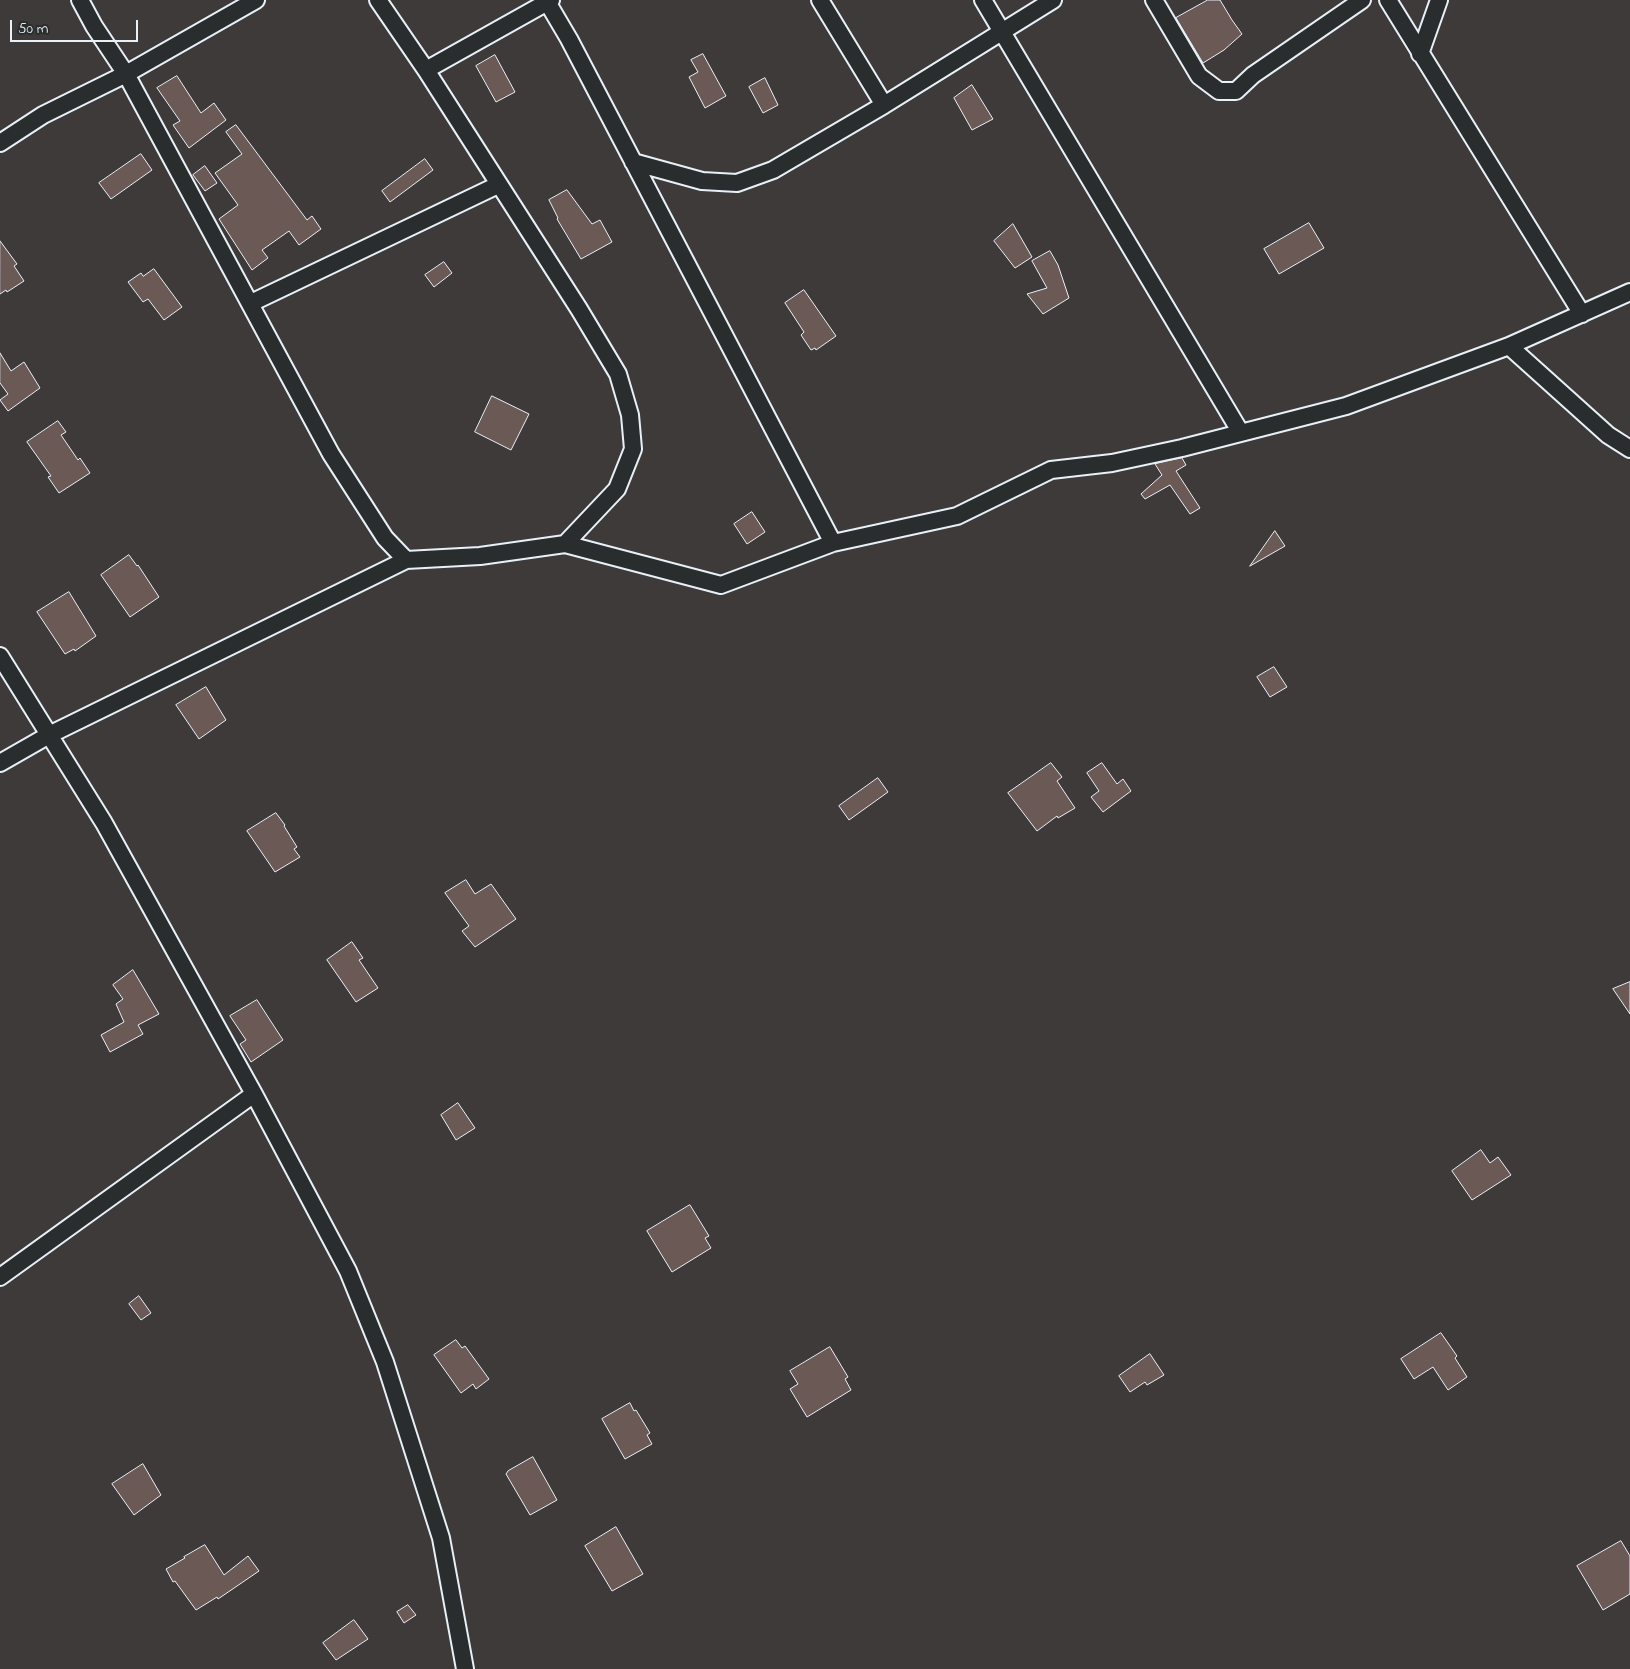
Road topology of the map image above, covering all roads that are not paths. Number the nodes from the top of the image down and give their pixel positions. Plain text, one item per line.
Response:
1 (80, 0) edge
2 (256, 0) edge
3 (378, 0) edge
4 (820, 0) edge
5 (983, 0) edge
6 (1053, 0) edge
7 (1154, 0) edge
8 (1362, 0) edge
9 (1388, 0) edge
10 (1439, 0) edge
11 (548, 1) edge
12 (1003, 31) junction
13 (1420, 54) junction
14 (426, 70) junction
15 (126, 74) junction
16 (884, 105) junction
17 (0, 143) edge
18 (633, 162) junction
19 (498, 185) junction
20 (1630, 292) edge
21 (251, 303) junction
22 (1582, 314) junction
23 (1509, 346) junction
24 (1241, 433) junction
25 (1630, 449) edge
26 (833, 543) junction
27 (565, 544) junction
28 (406, 560) junction
29 (0, 656) edge
30 (50, 735) junction
31 (0, 763) edge
32 (254, 1094) junction
33 (0, 1277) edge
34 (465, 1669) edge

1 - 15 street
2 - 15 street
3 - 14 street
4 - 16 street
5 - 12 street
6 - 12 street
7 - 8 street
9 - 13 street
10 - 13 street
11 - 14 street
11 - 18 street
12 - 16 street
12 - 24 street
13 - 22 street
14 - 19 street
15 - 17 street
15 - 21 street
16 - 18 street
18 - 26 street
19 - 21 street
19 - 27 street
20 - 22 street
21 - 28 street
22 - 23 street
23 - 24 street
23 - 25 street
24 - 26 street
26 - 27 street
27 - 28 street
28 - 30 street
29 - 30 street
30 - 31 street
30 - 32 street
32 - 33 street
32 - 34 street

